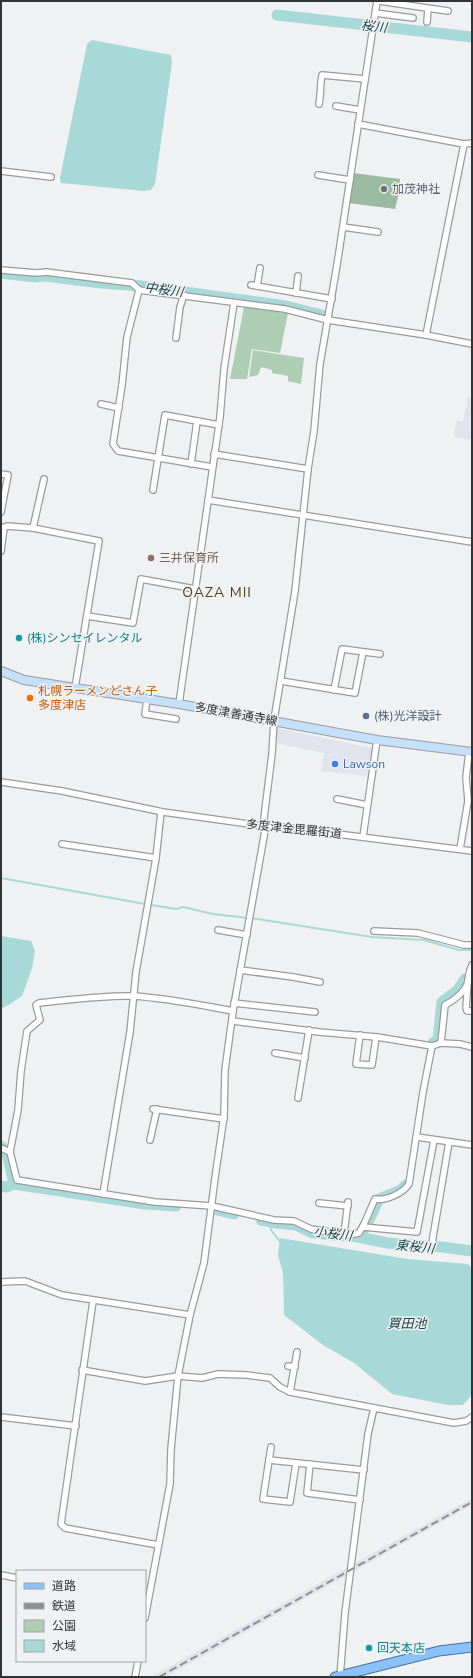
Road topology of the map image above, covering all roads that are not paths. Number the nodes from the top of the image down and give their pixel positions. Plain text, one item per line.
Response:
1 (378, 1) edge
2 (428, 8) junction
3 (448, 11) dead end
4 (375, 13) junction
5 (413, 18) dead end
6 (427, 22) dead end
7 (365, 79) junction
8 (319, 104) dead end
9 (336, 106) dead end
10 (360, 110) junction
11 (358, 124) junction
12 (464, 144) junction
13 (472, 144) edge
14 (1, 170) edge
15 (318, 174) dead end
16 (51, 177) dead end
17 (350, 180) junction
18 (343, 227) junction
19 (378, 232) dead end
20 (260, 268) dead end
21 (1, 270) edge
22 (298, 276) dead end
23 (251, 285) dead end
24 (257, 286) junction
25 (136, 288) junction
26 (296, 293) junction
27 (184, 295) junction
28 (332, 299) junction
29 (234, 303) junction
30 (328, 320) junction
31 (426, 335) junction
32 (176, 338) dead end
33 (472, 344) edge
34 (101, 404) dead end
35 (119, 408) junction
36 (197, 421) junction
37 (219, 424) junction
38 (214, 454) junction
39 (158, 458) junction
40 (191, 464) junction
41 (212, 467) junction
42 (308, 469) junction
43 (1, 474) edge
44 (44, 479) dead end
45 (153, 490) dead end
46 (208, 500) junction
47 (1, 512) edge
48 (304, 515) junction
49 (3, 527) edge
50 (33, 528) junction
51 (472, 542) edge
52 (1, 551) edge
53 (195, 589) junction
54 (87, 616) junction
55 (363, 652) junction
56 (380, 654) dead end
57 (1, 671) edge
58 (281, 681) junction
59 (75, 688) junction
60 (334, 690) junction
61 (147, 699) junction
62 (178, 704) junction
63 (176, 719) dead end
64 (274, 720) junction
65 (377, 740) junction
66 (471, 752) edge
67 (1, 782) edge
68 (337, 799) dead end
69 (367, 805) junction
70 (161, 812) junction
71 (264, 826) junction
72 (363, 837) junction
73 (62, 844) dead end
74 (460, 849) junction
75 (472, 851) edge
76 (156, 858) junction
77 (218, 930) dead end
78 (374, 931) dead end
79 (247, 935) junction
80 (472, 945) edge
81 (472, 965) edge
82 (240, 970) junction
83 (470, 981) edge
84 (320, 982) dead end
85 (133, 996) junction
86 (268, 1001) dead end
87 (234, 1003) junction
88 (267, 1007) junction
89 (233, 1011) junction
90 (315, 1012) dead end
91 (472, 1012) edge
92 (233, 1020) junction
93 (310, 1030) junction
94 (360, 1035) junction
95 (376, 1037) junction
96 (441, 1043) junction
97 (432, 1046) junction
98 (472, 1047) edge
99 (275, 1053) dead end
100 (305, 1058) junction
101 (298, 1098) dead end
102 (224, 1119) junction
103 (417, 1137) junction
104 (150, 1140) dead end
105 (434, 1140) junction
106 (449, 1142) junction
107 (472, 1145) edge
108 (5, 1149) edge
109 (103, 1194) junction
110 (319, 1203) dead end
111 (212, 1206) junction
112 (365, 1227) junction
113 (344, 1234) junction
114 (432, 1243) dead end
115 (1, 1282) edge
116 (92, 1301) junction
117 (190, 1315) junction
118 (297, 1352) dead end
119 (82, 1370) junction
120 (178, 1376) junction
121 (290, 1392) junction
122 (374, 1408) junction
123 (1, 1417) edge
124 (472, 1417) edge
125 (76, 1426) junction
126 (271, 1447) dead end
127 (269, 1460) junction
128 (296, 1463) junction
129 (310, 1464) junction
130 (364, 1470) junction
131 (360, 1500) junction
132 (158, 1545) junction
133 (1, 1575) edge
134 (16, 1578) edge
135 (146, 1607) edge
136 (472, 1647) edge
137 (138, 1662) edge
138 (338, 1676) edge
139 (135, 1677) edge

1 - 2 street
1 - 4 street
2 - 3 street
2 - 6 street
4 - 5 street
4 - 7 street
7 - 8 street
7 - 10 street
9 - 10 street
10 - 11 street
11 - 12 street
11 - 17 street
12 - 13 street
12 - 31 street
14 - 16 street
15 - 17 street
17 - 18 street
18 - 19 street
18 - 28 street
20 - 24 street
21 - 25 street
22 - 26 street
23 - 24 street
24 - 26 street
25 - 27 street
25 - 35 street
26 - 28 street
27 - 29 street
27 - 32 street
28 - 30 street
29 - 30 street
29 - 37 street
30 - 31 street
30 - 42 street
31 - 33 street
34 - 35 street
35 - 39 street
36 - 37 street
36 - 39 street
36 - 40 street
37 - 38 street
38 - 41 street
38 - 42 street
39 - 40 street
39 - 45 street
40 - 41 street
41 - 46 street
42 - 48 street
43 - 47 street
44 - 50 street
46 - 48 street
46 - 53 street
48 - 51 street
48 - 58 street
49 - 50 street
49 - 52 street
50 - 54 street
53 - 54 street
53 - 62 street
54 - 59 street
55 - 56 street
55 - 60 street
55 - 60 street
57 - 59 main road, 多度津善通寺線
58 - 60 street
58 - 64 street
59 - 61 main road, 多度津善通寺線
61 - 62 main road, 多度津善通寺線
61 - 63 street
62 - 64 main road, 多度津善通寺線
64 - 65 main road, 多度津善通寺線
64 - 71 street
65 - 66 main road, 多度津善通寺線
65 - 69 street
66 - 74 street
67 - 70 street, 多度津金毘羅街道
68 - 69 street
69 - 72 street
70 - 71 street, 多度津金毘羅街道
70 - 76 street
71 - 72 street, 多度津金毘羅街道
71 - 79 street
72 - 74 street, 多度津金毘羅街道
73 - 76 street
74 - 75 street, 多度津金毘羅街道
76 - 85 street
77 - 79 street
78 - 80 street
79 - 82 street
81 - 83 street
82 - 84 street
82 - 87 street
83 - 91 street
83 - 96 street
85 - 89 street
85 - 108 street
85 - 109 street
86 - 88 street
87 - 88 street
87 - 89 street
88 - 90 street
89 - 92 street
92 - 93 street
92 - 102 street
93 - 94 street
93 - 100 street
94 - 95 street
94 - 95 street
95 - 97 street
96 - 97 street
96 - 98 street
97 - 103 street
99 - 100 street
100 - 101 street
102 - 104 street
102 - 111 street
103 - 105 street
103 - 112 street
105 - 106 street
105 - 112 street
106 - 107 street
106 - 114 street
108 - 109 street
109 - 111 street
110 - 113 street
111 - 113 street
111 - 117 street
112 - 113 street
115 - 116 street
116 - 117 street
116 - 119 street
117 - 120 street
118 - 121 street
119 - 120 street
119 - 125 street
120 - 121 street
120 - 132 street
121 - 122 street
122 - 124 street
122 - 130 street
123 - 125 street
125 - 132 street
126 - 127 street
127 - 128 street
127 - 128 street
128 - 129 street
129 - 130 street
129 - 131 street
130 - 131 street
131 - 138 street
132 - 135 street
133 - 134 street
136 - 138 main road
137 - 139 street

